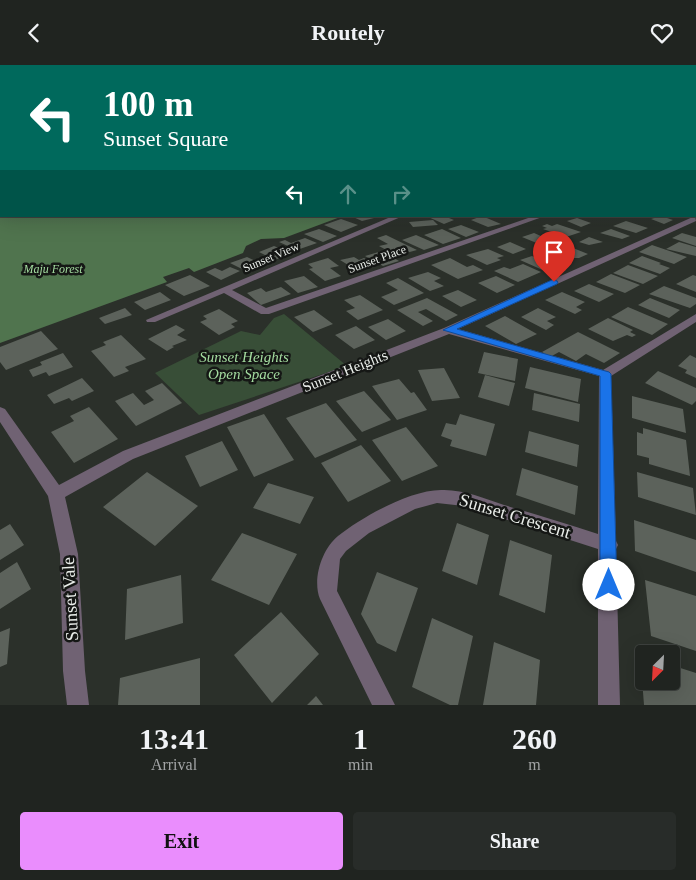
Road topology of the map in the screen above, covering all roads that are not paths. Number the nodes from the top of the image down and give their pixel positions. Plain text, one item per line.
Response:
1 (398, 217) edge
2 (539, 217) edge
3 (696, 218) edge
4 (225, 290) junction
5 (696, 317) edge
6 (151, 320) dead end
7 (448, 330) junction
8 (606, 374) junction
9 (0, 412) edge
10 (56, 494) junction
11 (609, 545) junction
12 (78, 705) edge
13 (384, 705) edge
14 (610, 705) edge

1 - 4 street, Sunset View
2 - 4 street, Sunset Place
3 - 7 street, Sunset Heights
4 - 6 street, Sunset View
5 - 8 street
7 - 8 street
7 - 10 street, Sunset Heights
8 - 11 street
9 - 10 street
10 - 12 street, Sunset Vale
11 - 13 street, Sunset Crescent
11 - 14 street

